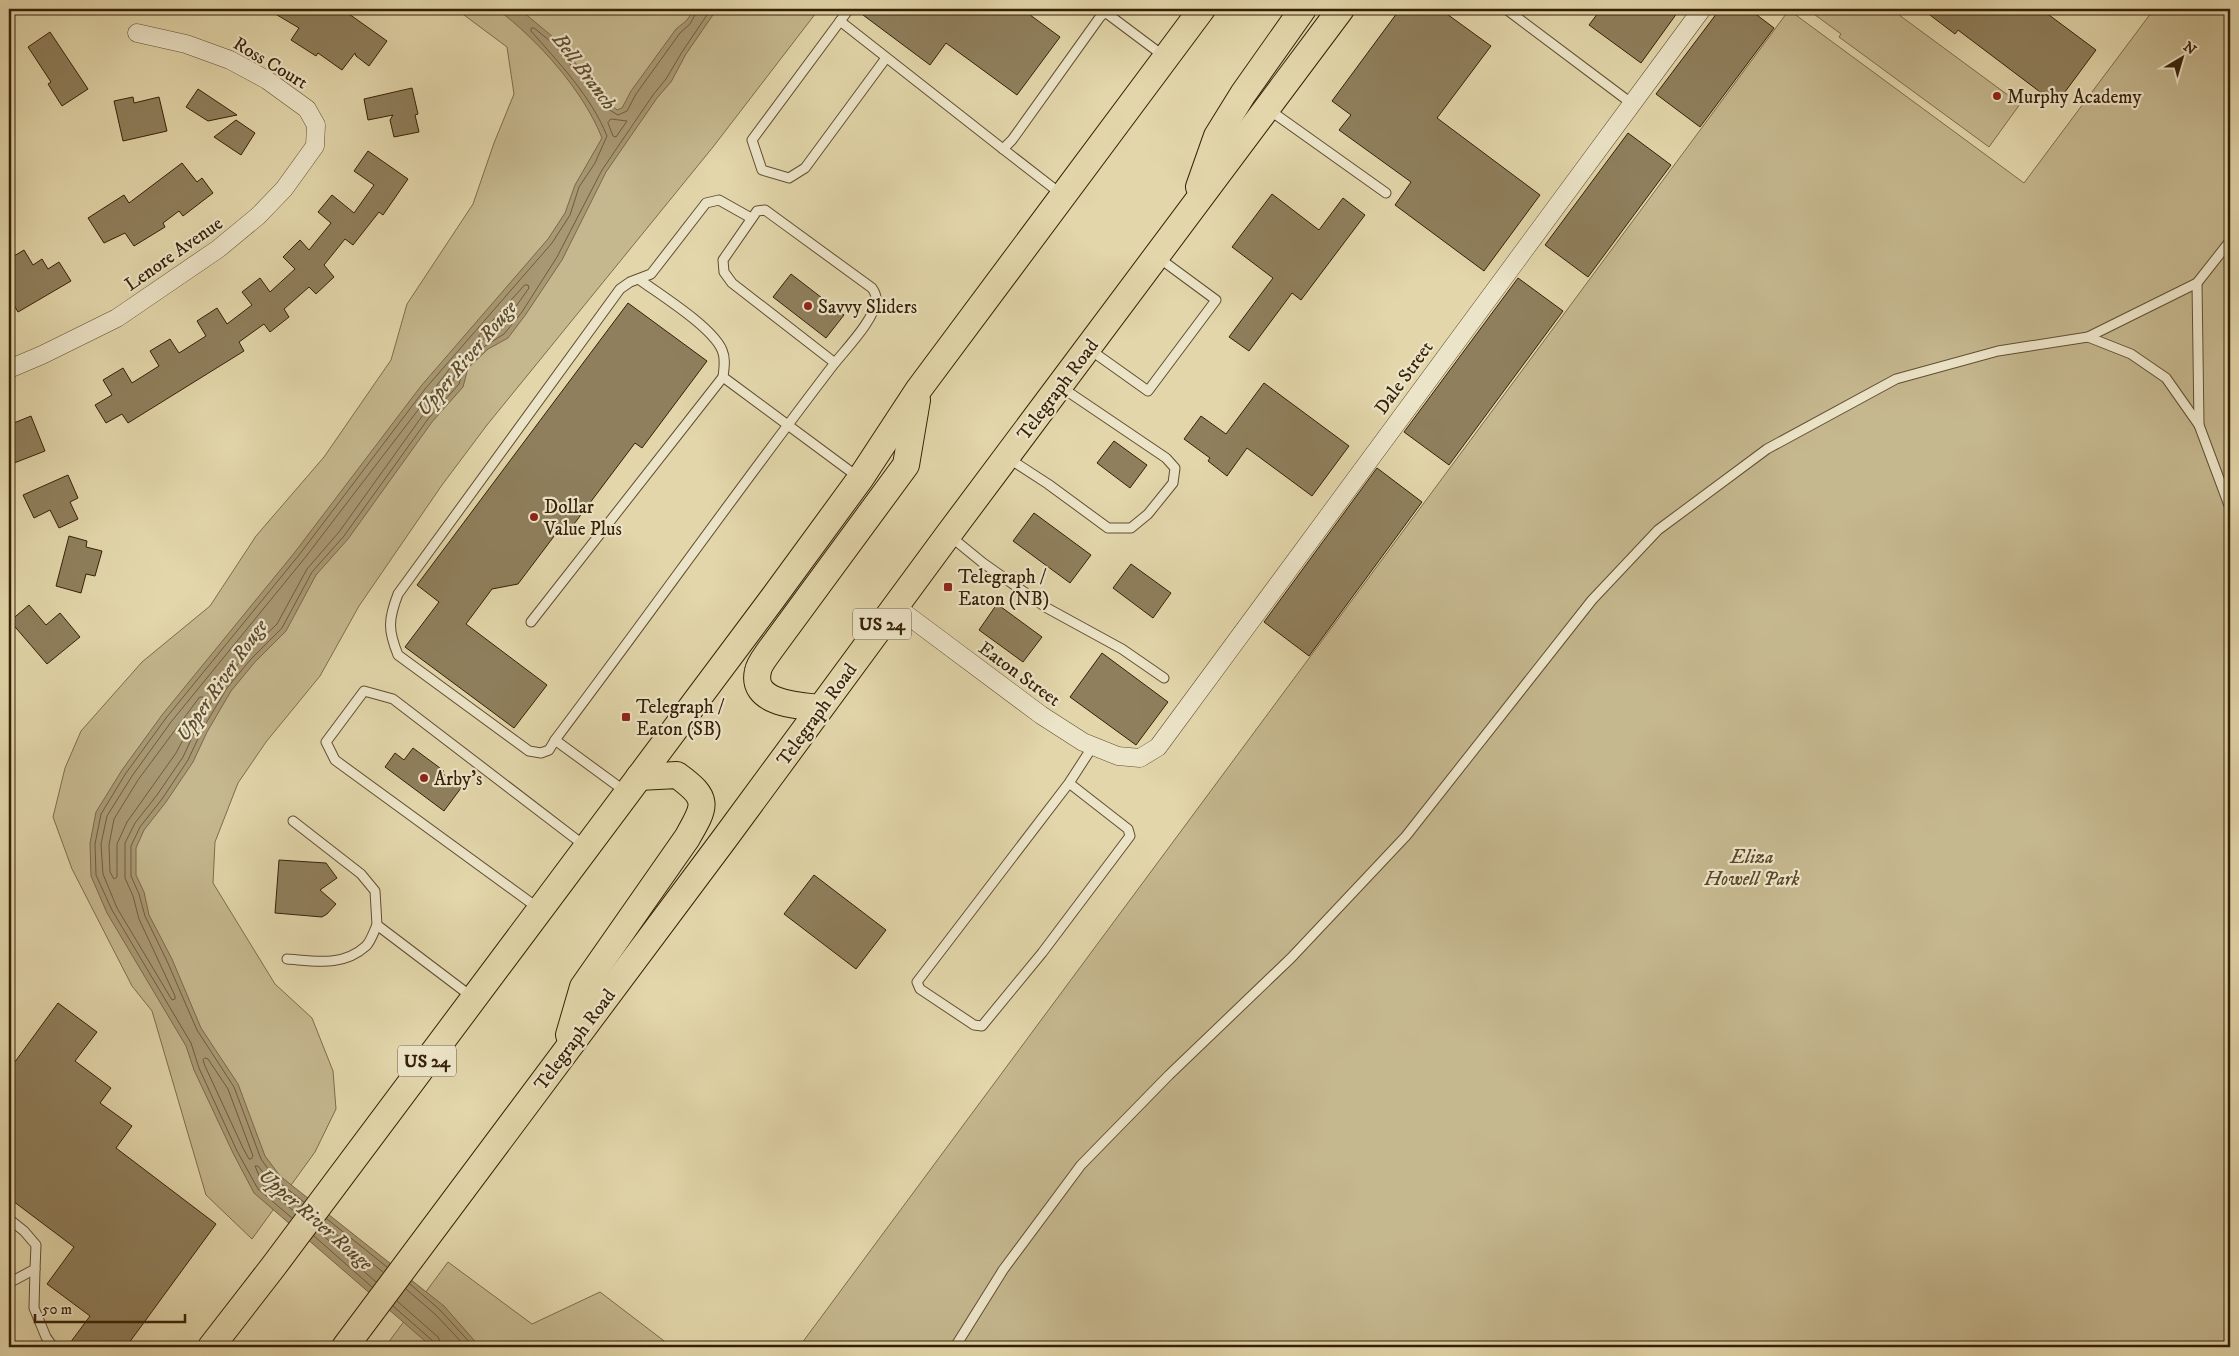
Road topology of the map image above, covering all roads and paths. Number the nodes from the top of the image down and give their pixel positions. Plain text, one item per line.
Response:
1 (849, 9) edge
2 (1202, 9) edge
3 (1303, 9) edge
4 (1341, 9) edge
5 (1506, 9) edge
6 (1702, 9) edge
7 (1104, 10) edge
8 (840, 21) junction
9 (137, 33) dead end
10 (1166, 57) junction
11 (886, 58) junction
12 (1631, 103) junction
13 (1267, 109) junction
14 (316, 125) joint
15 (1003, 149) junction
16 (1386, 193) dead end
17 (1063, 195) junction
18 (1191, 209) junction
19 (751, 218) junction
20 (2230, 241) edge
21 (1156, 256) junction
22 (640, 280) junction
23 (2198, 283) junction
24 (2088, 337) junction
25 (1088, 348) junction
26 (835, 363) junction
27 (9, 369) edge
28 (723, 377) junction
29 (1059, 386) junction
30 (919, 389) junction
31 (788, 425) junction
32 (2199, 425) junction
33 (1006, 456) junction
34 (860, 479) junction
35 (2230, 508) edge
36 (948, 534) junction
37 (895, 606) junction
38 (531, 622) dead end
39 (1164, 678) dead end
40 (820, 708) junction
41 (555, 740) junction
42 (1093, 746) junction
43 (1129, 757) joint
44 (1069, 783) junction
45 (633, 784) junction
46 (293, 821) dead end
47 (587, 848) junction
48 (540, 909) junction
49 (377, 925) junction
50 (287, 959) dead end
51 (474, 999) junction
52 (564, 1052) junction
53 (9, 1219) edge
54 (36, 1269) junction
55 (9, 1283) edge
56 (351, 1339) edge
57 (53, 1347) edge
58 (211, 1347) edge
59 (955, 1347) edge

1 - 8 lane
2 - 10 main road, US 24
3 - 18 main road
4 - 13 main road, Telegraph Road / US 24
5 - 12 lane
6 - 12 street, Dale Street
7 - 10 lane
7 - 15 lane
8 - 11 lane
8 - 11 lane
9 - 14 street, Ross Court
10 - 17 main road, US 24
11 - 15 lane
12 - 43 street, Dale Street
13 - 16 lane
13 - 18 main road, Telegraph Road / US 24
14 - 27 street, Lenore Avenue
15 - 17 lane
17 - 30 main road, US 24
18 - 21 main road, Telegraph Road / US 24
19 - 22 lane
19 - 26 lane
19 - 26 lane
20 - 23 lane
21 - 25 main road, Telegraph Road / US 24
21 - 25 lane
22 - 28 lane
22 - 41 lane
23 - 24 lane
23 - 32 lane
24 - 32 lane
24 - 59 lane
25 - 29 main road, Telegraph Road / US 24
26 - 31 lane
28 - 31 lane
28 - 38 lane
29 - 33 main road, Telegraph Road / US 24
29 - 33 lane
30 - 34 main road, US 24
30 - 40 main road
31 - 34 lane
31 - 41 lane
32 - 35 lane
33 - 36 main road, Telegraph Road / US 24
34 - 45 main road, US 24
36 - 37 main road, Telegraph Road / US 24
36 - 39 lane
37 - 40 main road, Telegraph Road / US 24
37 - 42 street, Eaton Street
40 - 52 main road, Telegraph Road / US 24
41 - 45 lane
42 - 43 street, Eaton Street
42 - 44 lane
44 - 44 lane
45 - 47 main road, US 24
45 - 52 main road
46 - 49 lane
47 - 48 main road, US 24
47 - 48 lane
48 - 51 main road, US 24
49 - 50 lane
49 - 51 lane
51 - 58 main road, US 24
52 - 56 main road, Telegraph Road / US 24
53 - 54 lane
54 - 55 lane
54 - 57 lane

